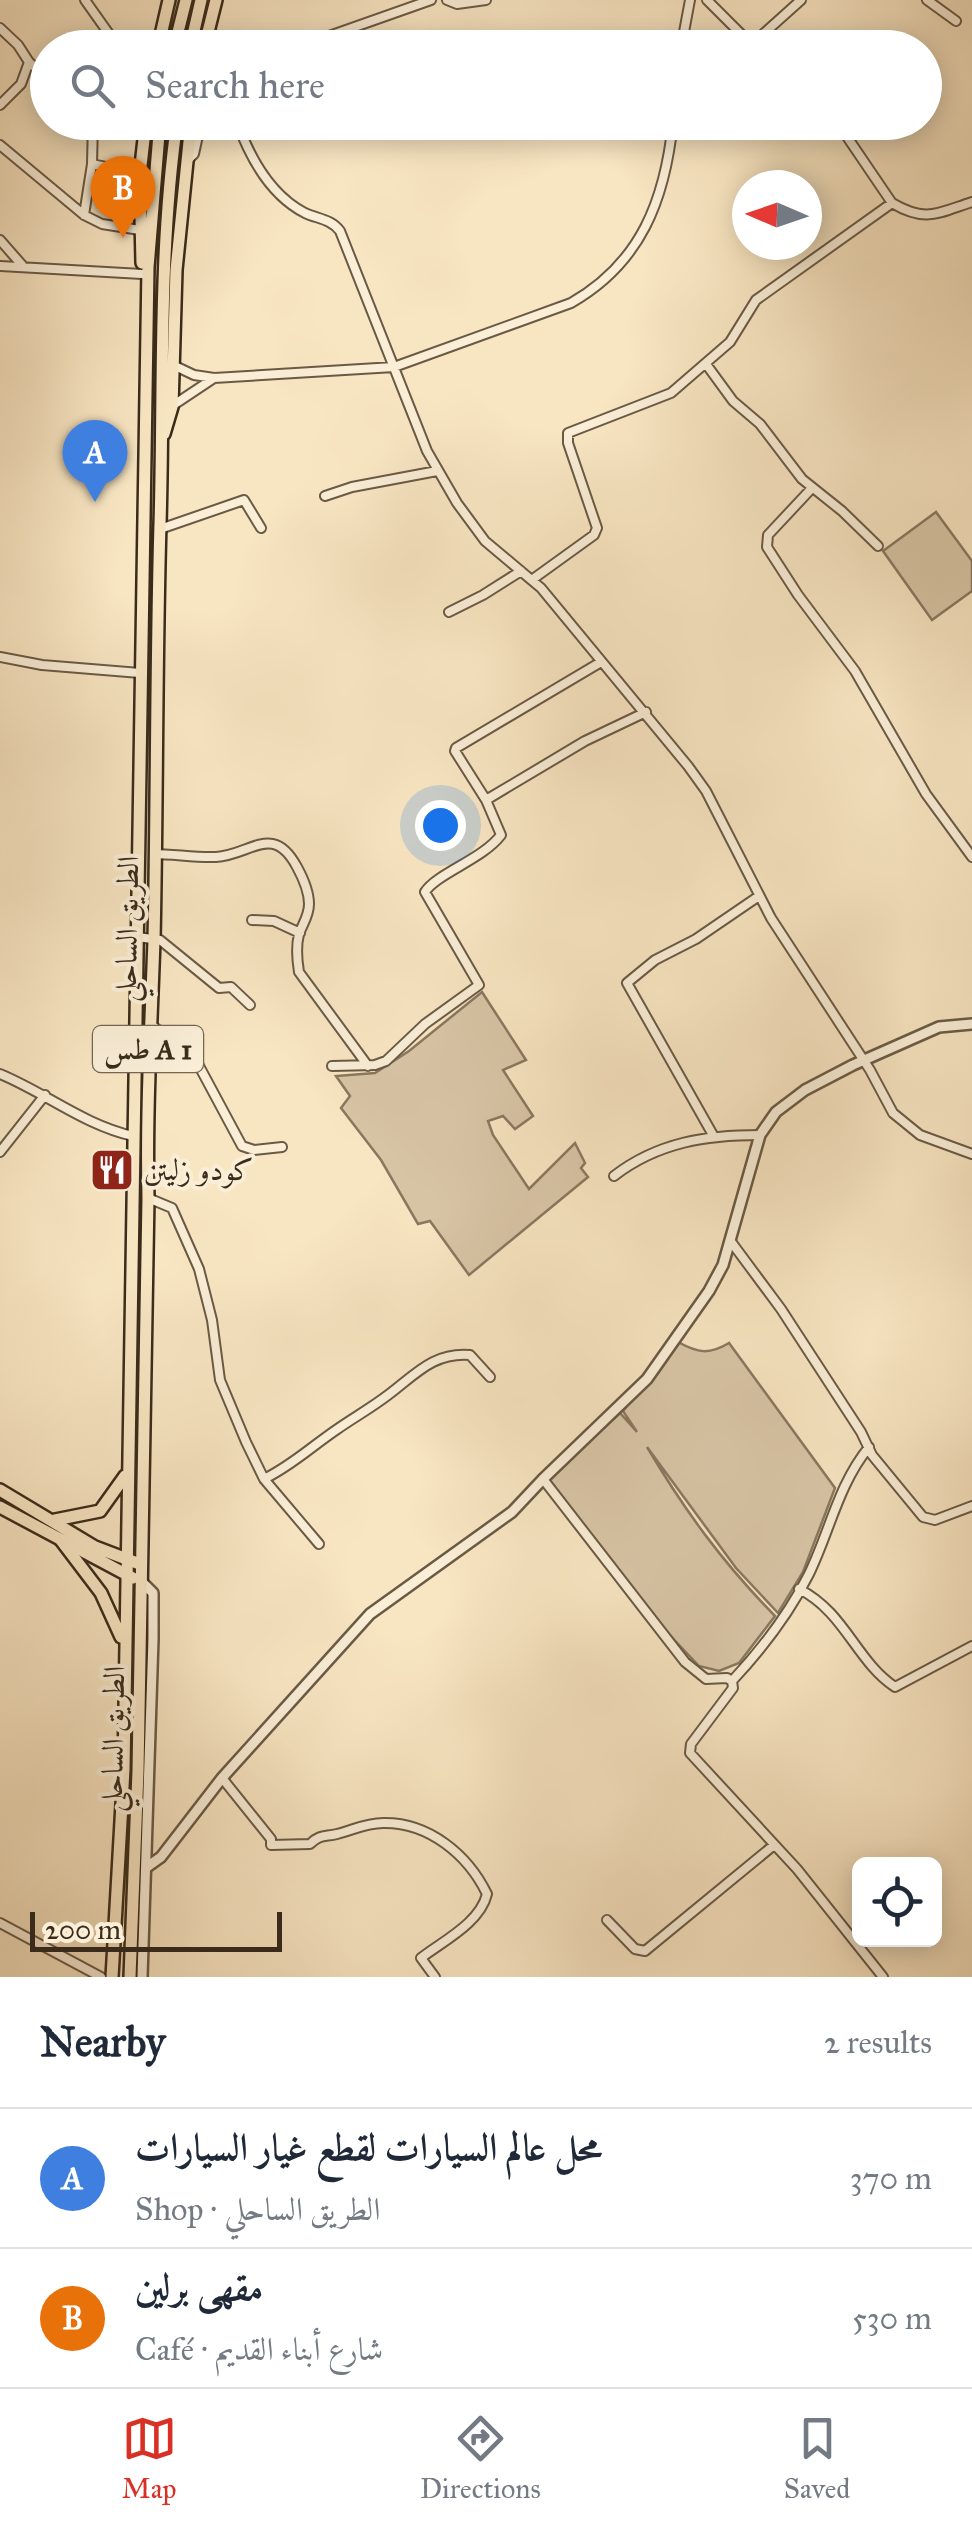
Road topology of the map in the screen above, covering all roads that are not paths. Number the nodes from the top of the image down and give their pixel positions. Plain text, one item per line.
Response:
1 (85, 0) edge
2 (169, 0) edge
3 (186, 0) edge
4 (202, 0) edge
5 (216, 0) edge
6 (430, 0) edge
7 (448, 0) edge
8 (486, 0) edge
9 (690, 0) edge
10 (707, 0) edge
11 (801, 0) edge
12 (927, 0) edge
13 (956, 21) dead end
14 (0, 28) edge
15 (106, 30) edge
16 (162, 30) edge
17 (178, 30) edge
18 (194, 30) edge
19 (208, 30) edge
20 (346, 30) edge
21 (685, 30) edge
22 (738, 30) edge
23 (770, 30) edge
24 (30, 62) joint
25 (0, 105) edge
26 (93, 140) edge
27 (144, 140) edge
28 (158, 140) edge
29 (174, 140) edge
30 (188, 140) edge
31 (197, 140) edge
32 (245, 140) edge
33 (670, 140) edge
34 (849, 140) edge
35 (0, 145) edge
36 (186, 162) junction
37 (92, 164) junction
38 (140, 174) junction
39 (972, 202) edge
40 (892, 203) junction
41 (84, 214) junction
42 (140, 230) junction
43 (0, 240) edge
44 (0, 266) edge
45 (22, 266) junction
46 (142, 274) junction
47 (148, 296) junction
48 (706, 364) junction
49 (174, 365) junction
50 (394, 367) junction
51 (214, 378) junction
52 (172, 407) junction
53 (162, 437) junction
54 (437, 471) junction
55 (812, 488) junction
56 (326, 496) dead end
57 (261, 528) dead end
58 (160, 529) junction
59 (878, 546) dead end
60 (521, 571) junction
61 (534, 579) junction
62 (449, 612) dead end
63 (0, 658) edge
64 (601, 662) junction
65 (140, 672) junction
66 (646, 712) junction
67 (486, 800) junction
68 (154, 854) junction
69 (972, 857) edge
70 (760, 896) junction
71 (252, 920) dead end
72 (300, 932) junction
73 (137, 937) junction
74 (154, 938) junction
75 (250, 1005) dead end
76 (150, 1024) junction
77 (972, 1024) edge
78 (134, 1046) junction
79 (148, 1047) junction
80 (863, 1062) junction
81 (332, 1066) dead end
82 (368, 1066) junction
83 (0, 1074) edge
84 (45, 1096) junction
85 (712, 1135) junction
86 (760, 1135) junction
87 (132, 1136) junction
88 (282, 1147) dead end
89 (0, 1152) edge
90 (972, 1154) edge
91 (614, 1176) dead end
92 (148, 1198) junction
93 (732, 1243) junction
94 (490, 1376) dead end
95 (868, 1448) junction
96 (128, 1473) junction
97 (264, 1478) junction
98 (543, 1478) junction
99 (0, 1490) edge
100 (972, 1506) edge
101 (0, 1508) edge
102 (55, 1520) junction
103 (60, 1540) junction
104 (319, 1544) dead end
105 (126, 1560) junction
106 (141, 1564) junction
107 (126, 1576) junction
108 (141, 1581) junction
109 (799, 1589) junction
110 (124, 1644) junction
111 (972, 1646) edge
112 (732, 1681) junction
113 (222, 1778) junction
114 (148, 1836) junction
115 (171, 1842) junction
116 (774, 1846) junction
117 (147, 1867) junction
118 (607, 1920) dead end
119 (0, 1923) edge
120 (144, 1973) edge
121 (101, 1977) edge
122 (112, 1977) edge
123 (130, 1977) edge
124 (435, 1977) edge
125 (884, 1977) edge

1 - 15 street
2 - 16 main road
3 - 17 main road
4 - 18 main road
5 - 19 main road
6 - 20 street
7 - 8 street
9 - 21 street
10 - 22 street
11 - 23 street
12 - 13 street
14 - 24 street
24 - 25 street
26 - 37 street
27 - 38 main road
28 - 47 main road, الطريق الساحلي / طس A 1
29 - 53 main road, الطريق الساحلي / طس A 1
30 - 36 main road
31 - 36 street
32 - 50 street
33 - 50 street
34 - 40 street
35 - 41 street
36 - 49 main road
37 - 38 street
37 - 41 street
38 - 42 main road
39 - 40 street
40 - 48 street
41 - 42 street
42 - 46 main road
43 - 45 street
44 - 45 street
45 - 46 street
46 - 47 main road
47 - 65 main road, الطريق الساحلي / طس A 1
48 - 55 street
48 - 61 street
49 - 51 street
49 - 52 main road
50 - 51 street
50 - 54 street
51 - 52 street
52 - 53 main road
53 - 58 main road, الطريق الساحلي / طس A 1
54 - 56 street
54 - 60 street
55 - 59 street
55 - 69 street
57 - 58 street
58 - 68 main road, الطريق الساحلي / طس A 1
60 - 61 street
60 - 62 street
61 - 64 street
63 - 65 street
64 - 66 street
64 - 67 street
65 - 73 main road, الطريق الساحلي / طس A 1
66 - 67 street
66 - 70 street
67 - 82 street
68 - 72 street
68 - 74 main road, الطريق الساحلي / طس A 1
70 - 80 street
70 - 85 street
71 - 72 street
72 - 82 street
73 - 74 street
73 - 78 main road, الطريق الساحلي / طس A 1
74 - 75 street
74 - 76 main road, الطريق الساحلي / طس A 1
76 - 79 main road, الطريق الساحلي / طس A 1
76 - 88 street
77 - 80 street
78 - 79 main road
78 - 87 main road, الطريق الساحلي / طس A 1
79 - 92 main road, الطريق الساحلي / طس A 1
80 - 86 street
80 - 90 street
81 - 82 street
83 - 84 street
84 - 87 street
84 - 89 street
85 - 86 street
85 - 91 street
86 - 93 street
87 - 96 main road, الطريق الساحلي / طس A 1
92 - 97 street
92 - 106 main road, الطريق الساحلي / طس A 1
93 - 95 street
93 - 98 street
94 - 97 street
95 - 100 street
95 - 109 street
96 - 102 main road
96 - 105 main road, الطريق الساحلي / طس A 1
97 - 104 street
98 - 112 street
98 - 113 street
99 - 102 main road
101 - 103 main road
102 - 105 main road
103 - 107 main road
103 - 110 main road
105 - 106 main road
105 - 107 main road, الطريق الساحلي / طس A 1
106 - 108 main road, الطريق الساحلي / طس A 1
107 - 108 main road
107 - 110 main road, الطريق الساحلي / طس A 1
108 - 114 street
108 - 123 main road, الطريق الساحلي / طس A 1
109 - 111 street
109 - 112 street
110 - 122 main road, الطريق الساحلي / طس A 1
112 - 116 street
113 - 115 street
113 - 124 street
114 - 115 street
114 - 117 street
115 - 117 street
116 - 118 street
116 - 125 street
117 - 120 street
119 - 121 street

